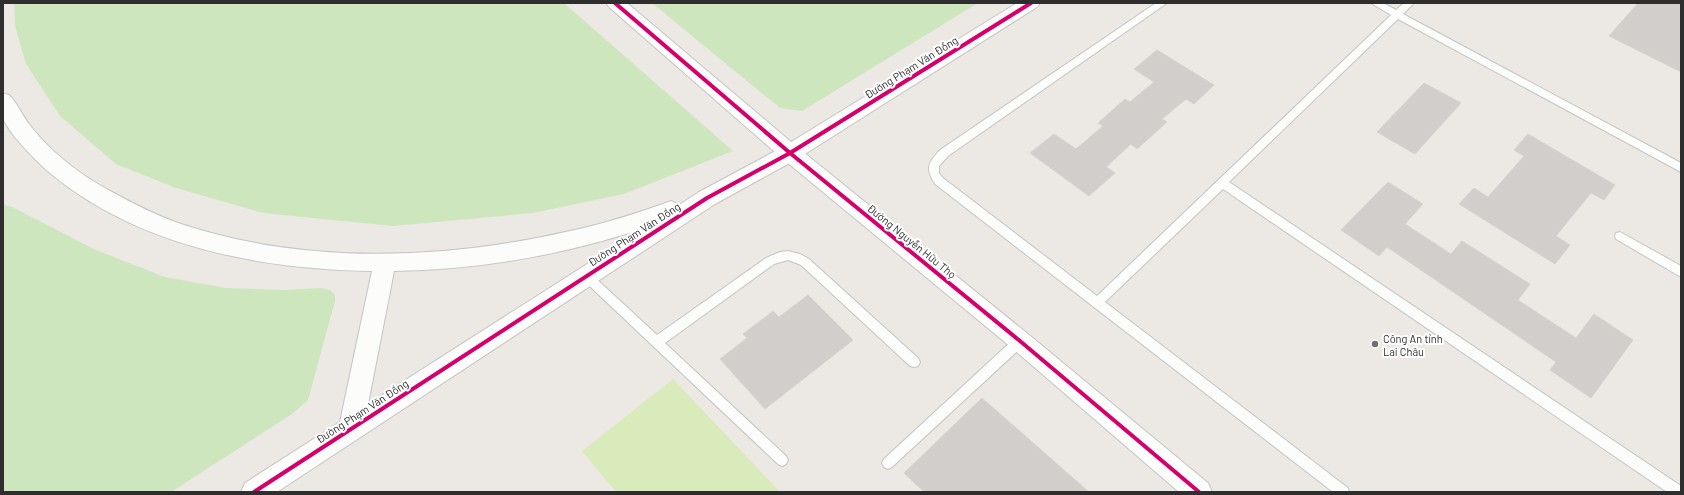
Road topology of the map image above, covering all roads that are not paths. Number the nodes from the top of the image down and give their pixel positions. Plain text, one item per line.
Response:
1 (615, 3) edge
2 (1031, 3) edge
3 (1162, 3) edge
4 (1376, 3) edge
5 (1409, 3) edge
6 (1397, 14) junction
7 (6, 112) edge
8 (790, 153) junction
9 (1681, 168) edge
10 (1222, 183) junction
11 (707, 198) junction
12 (1620, 236) dead end
13 (385, 263) junction
14 (1681, 272) edge
15 (586, 276) junction
16 (1097, 302) junction
17 (1020, 341) junction
18 (657, 342) junction
19 (914, 362) dead end
20 (351, 429) junction
21 (782, 460) dead end
22 (888, 463) dead end
23 (254, 492) edge
24 (1199, 492) edge
25 (1343, 492) edge
26 (1678, 492) edge

1 - 8 street, Đường Nguyễn Hữu Thọ
2 - 8 street, Đường Phạm Văn Đồng
3 - 16 lane
4 - 6 lane
5 - 6 lane
6 - 9 lane
6 - 10 lane
7 - 13 street
8 - 11 street, Đường Phạm Văn Đồng
8 - 17 street, Đường Nguyễn Hữu Thọ
10 - 16 lane
10 - 26 lane
11 - 13 street
11 - 15 street, Đường Phạm Văn Đồng
12 - 14 lane
13 - 20 street
15 - 18 lane
15 - 20 street, Đường Phạm Văn Đồng
16 - 25 lane
17 - 22 lane
17 - 24 street, Đường Nguyễn Hữu Thọ
18 - 19 lane
18 - 21 lane
20 - 23 street, Đường Phạm Văn Đồng

